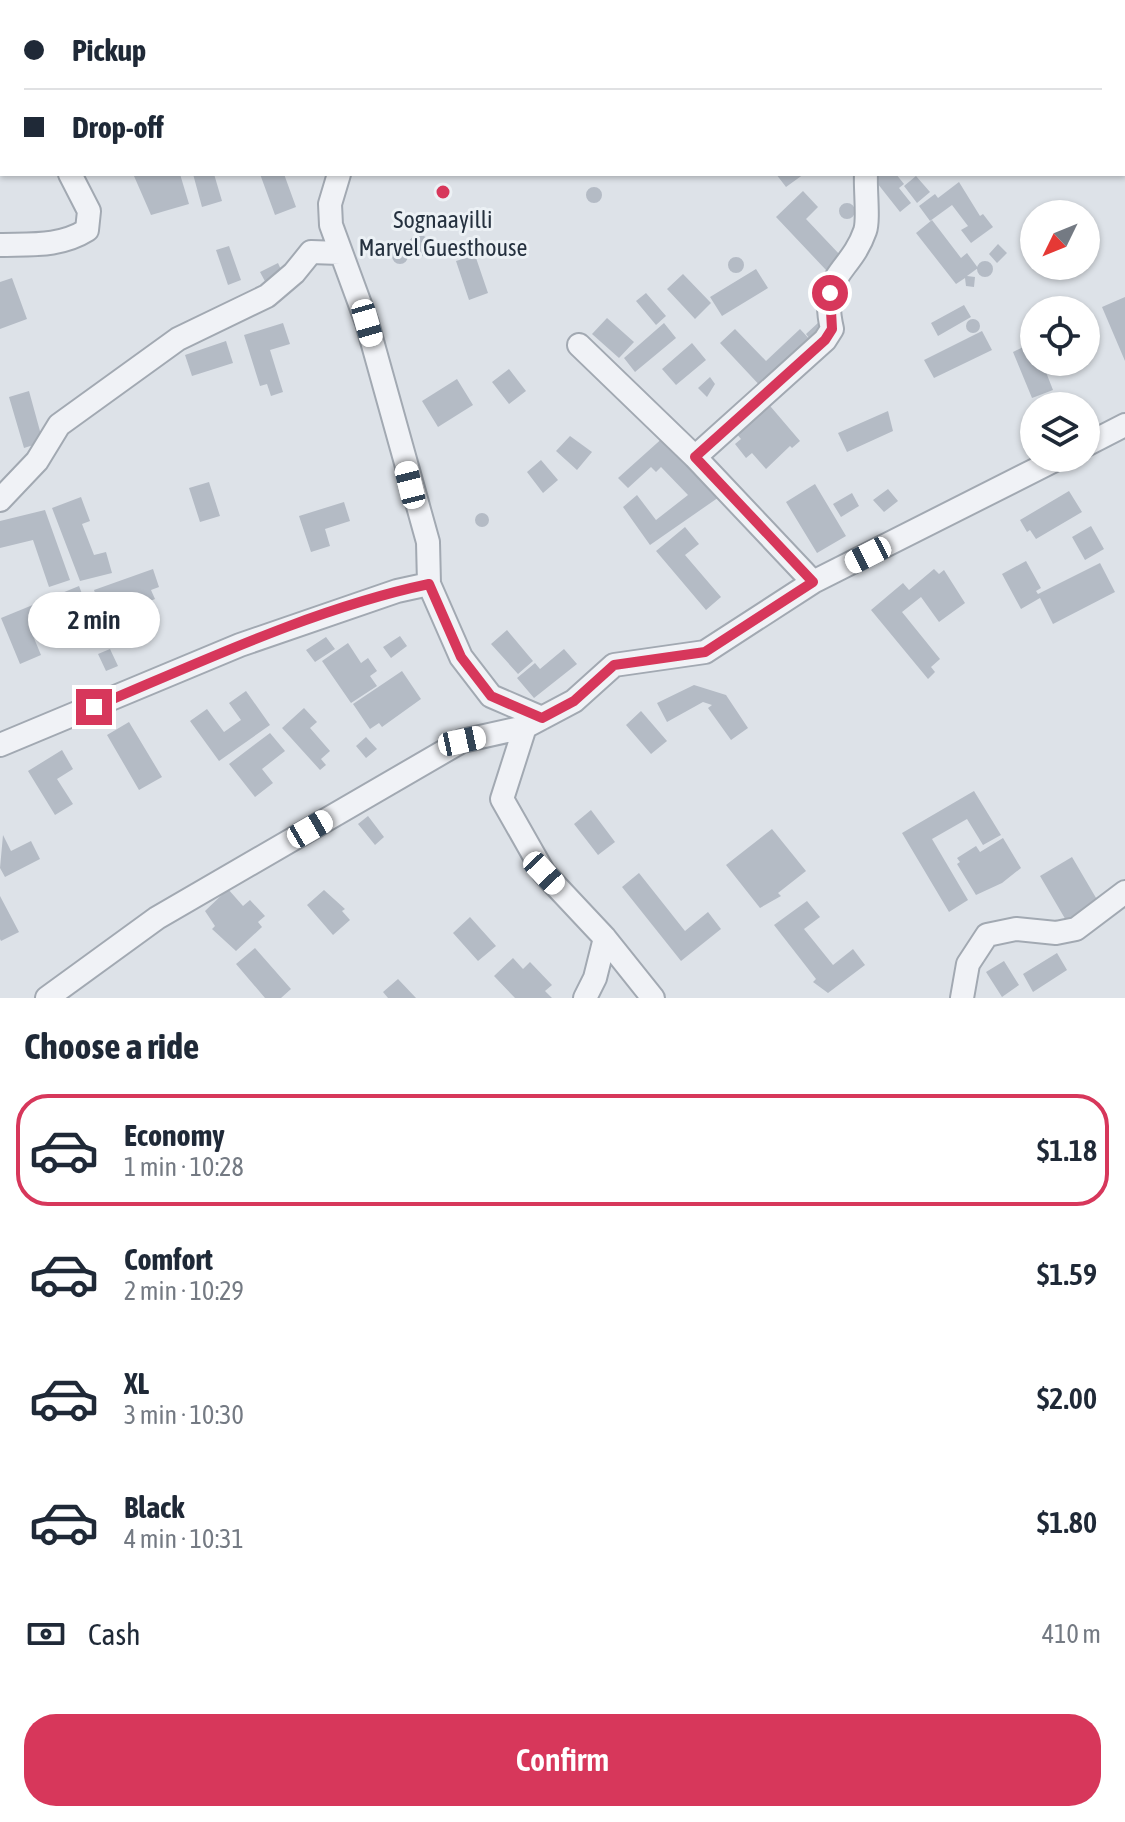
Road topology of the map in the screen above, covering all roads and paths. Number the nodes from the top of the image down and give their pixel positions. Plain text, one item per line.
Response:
1 (71, 176) edge
2 (338, 176) edge
3 (866, 176) edge
4 (0, 245) edge
5 (340, 253) junction
6 (579, 345) dead end
7 (1125, 425) edge
8 (1100, 438) edge
9 (695, 457) junction
10 (1031, 472) edge
11 (0, 500) edge
12 (813, 582) junction
13 (429, 584) junction
14 (534, 723) junction
15 (0, 745) edge
16 (1125, 892) edge
17 (605, 938) junction
18 (47, 998) edge
19 (585, 998) edge
20 (653, 998) edge
21 (962, 998) edge

1 - 4 street
2 - 5 street
3 - 9 street
5 - 11 street
5 - 13 street
6 - 9 street
7 - 8 street
9 - 12 street
10 - 12 street
12 - 14 street
13 - 14 street
13 - 15 street
14 - 17 street
14 - 18 street
16 - 21 street
17 - 19 street
17 - 20 street

